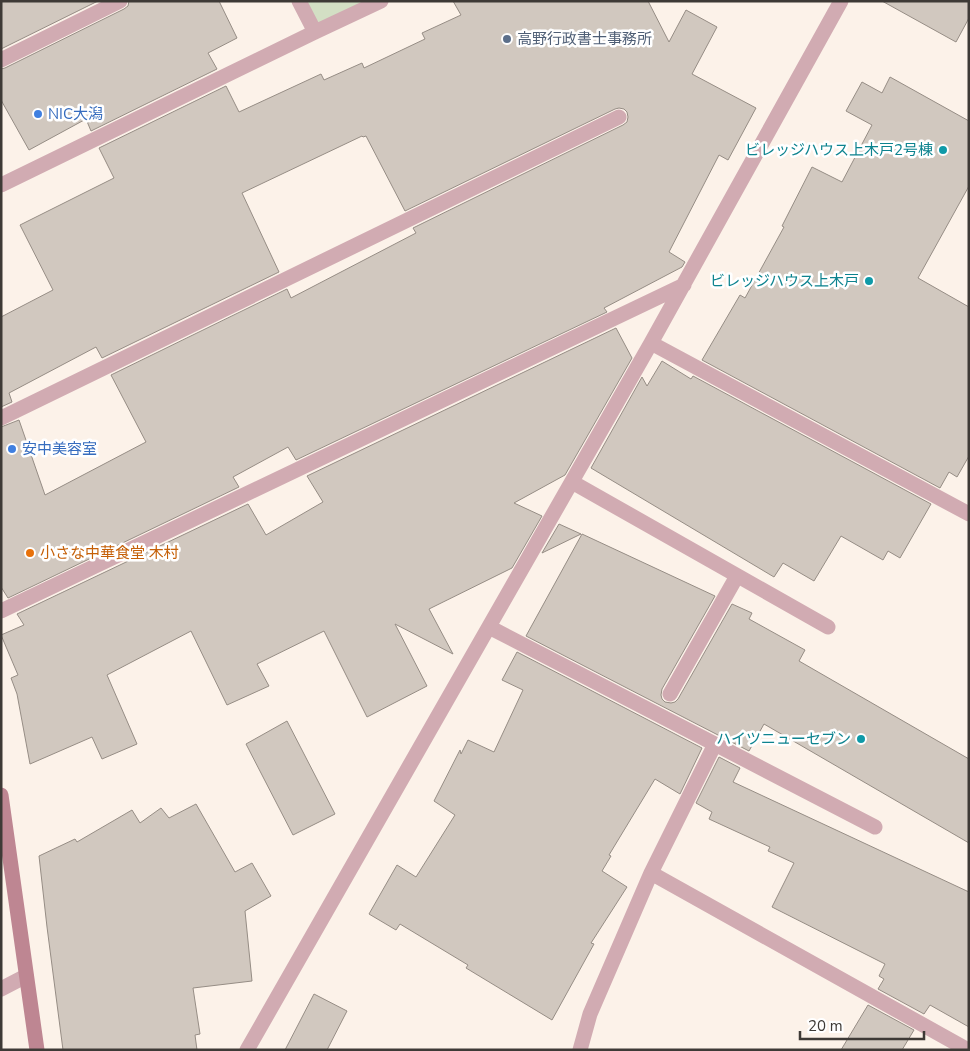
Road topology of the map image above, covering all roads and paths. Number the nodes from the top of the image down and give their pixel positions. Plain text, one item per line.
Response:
1 (120, 1) edge
2 (299, 1) edge
3 (381, 1) edge
4 (841, 1) edge
5 (315, 32) junction
6 (1, 60) edge
7 (619, 117) dead end
8 (1, 185) edge
9 (684, 285) junction
10 (651, 343) junction
11 (1, 418) edge
12 (572, 482) junction
13 (969, 514) edge
14 (737, 576) junction
15 (1, 611) edge
16 (489, 627) junction
17 (828, 627) dead end
18 (670, 694) dead end
19 (715, 744) junction
20 (1, 795) edge
21 (875, 827) dead end
22 (651, 873) junction
23 (26, 976) junction
24 (1, 989) edge
25 (947, 1045) edge
26 (37, 1050) edge
27 (247, 1050) edge
28 (580, 1050) edge
29 (968, 1050) edge

1 - 6 street
2 - 5 street
3 - 5 street
4 - 9 street
5 - 8 street
7 - 11 street
9 - 10 street
9 - 15 street
10 - 12 street
10 - 13 street
12 - 14 street
12 - 16 street
14 - 17 street
14 - 18 street
16 - 19 street
16 - 27 street
19 - 21 street
19 - 22 street
20 - 23 street
22 - 25 street
22 - 28 street
23 - 24 street
23 - 26 street
25 - 29 street

